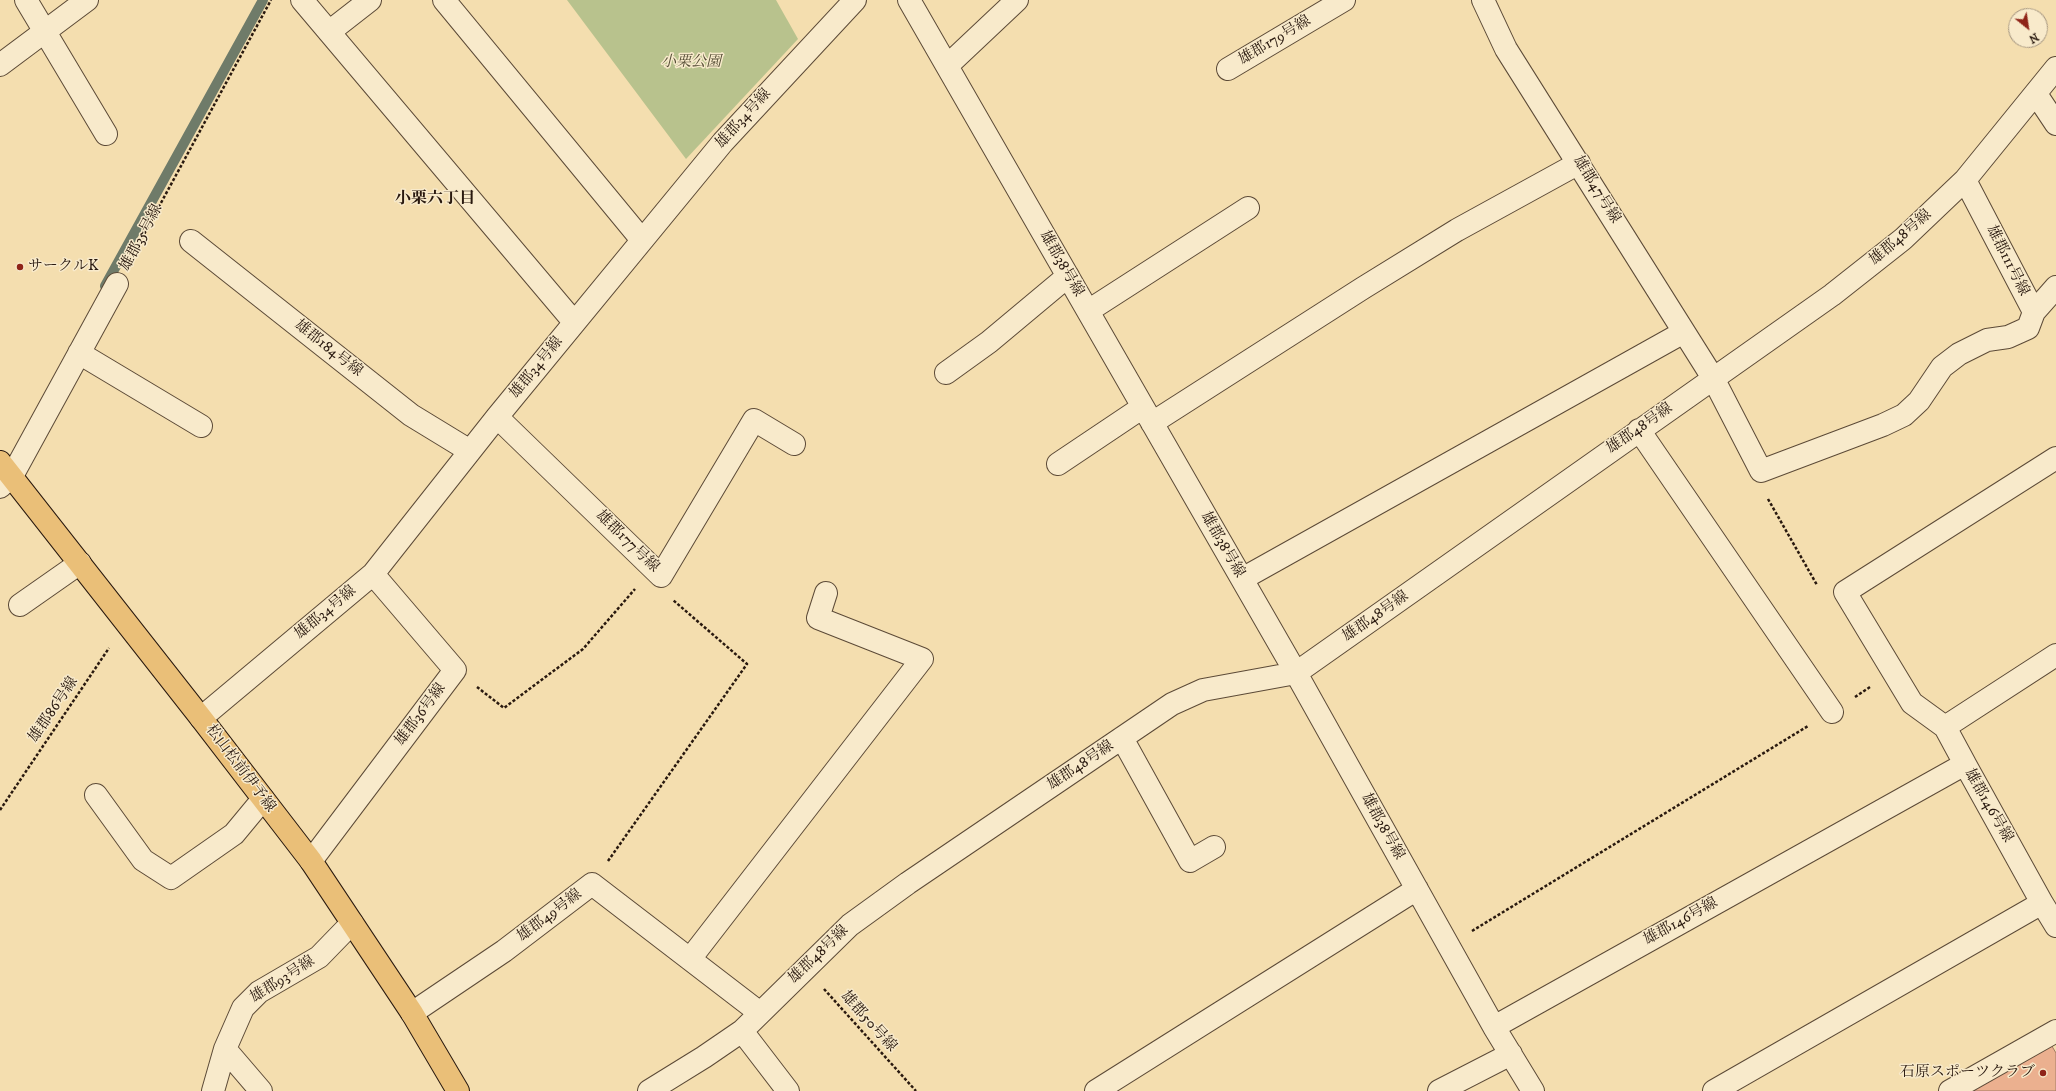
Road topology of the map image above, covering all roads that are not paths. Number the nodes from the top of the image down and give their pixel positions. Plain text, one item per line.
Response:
1 (26, 0) edge
2 (87, 0) edge
3 (302, 0) edge
4 (370, 0) edge
5 (444, 0) edge
6 (855, 0) edge
7 (909, 0) edge
8 (1017, 0) edge
9 (1344, 0) edge
10 (1483, 0) edge
11 (44, 32) junction
12 (329, 32) junction
13 (0, 65) edge
14 (947, 66) junction
15 (2056, 68) edge
16 (1228, 69) dead end
17 (2036, 94) junction
18 (2056, 124) edge
19 (106, 134) dead end
20 (1579, 163) junction
21 (1965, 180) junction
22 (1248, 208) dead end
23 (642, 240) junction
24 (191, 241) dead end
25 (1068, 276) junction
26 (117, 284) road end
27 (2056, 287) edge
28 (1088, 311) junction
29 (2034, 312) junction
30 (574, 322) junction
31 (1684, 332) junction
32 (79, 353) junction
33 (946, 373) dead end
34 (1713, 378) junction
35 (1147, 415) junction
36 (497, 417) junction
37 (201, 426) dead end
38 (1639, 430) junction
39 (794, 444) dead end
40 (470, 451) junction
41 (2056, 458) edge
42 (1058, 464) dead end
43 (4, 475) edge
44 (80, 563) junction
45 (373, 574) junction
46 (1242, 579) junction
47 (826, 593) dead end
48 (20, 606) dead end
49 (2056, 655) edge
50 (1296, 673) junction
51 (1832, 712) road end
52 (201, 718) junction
53 (1945, 727) junction
54 (1122, 738) junction
55 (1965, 764) junction
56 (96, 795) dead end
57 (263, 799) junction
58 (1214, 847) dead end
59 (311, 861) junction
60 (1417, 889) junction
61 (2042, 903) junction
62 (352, 923) junction
63 (2056, 926) edge
64 (690, 959) junction
65 (412, 1013) junction
66 (760, 1013) junction
67 (1494, 1027) junction
68 (742, 1031) junction
69 (2056, 1031) edge
70 (224, 1049) junction
71 (1511, 1054) junction
72 (213, 1091) edge
73 (261, 1091) edge
74 (458, 1091) edge
75 (649, 1091) edge
76 (788, 1091) edge
77 (1096, 1091) edge
78 (1440, 1091) edge
79 (1533, 1091) edge
80 (1714, 1091) edge
81 (1950, 1091) edge

1 - 11 street
2 - 11 street
3 - 12 street
4 - 12 street
5 - 23 street
6 - 23 street, 雄郡34号線
7 - 14 street, 雄郡38号線
8 - 14 street
9 - 16 street, 雄郡179号線
10 - 20 street, 雄郡47号線
11 - 13 street
11 - 19 street
12 - 30 street
14 - 25 street, 雄郡38号線
15 - 17 street, 雄郡48号線
17 - 18 street
17 - 21 street, 雄郡48号線
20 - 31 street, 雄郡47号線
20 - 35 street
21 - 29 street, 雄郡111号線
21 - 34 street, 雄郡48号線
22 - 28 street
23 - 30 street, 雄郡34号線
24 - 40 street, 雄郡184号線
25 - 28 street, 雄郡38号線
25 - 33 street
26 - 32 street, 雄郡35号線
27 - 29 street, 雄郡111号線
28 - 35 street, 雄郡38号線
29 - 34 street, 雄郡47号線
30 - 36 street, 雄郡34号線
31 - 34 street, 雄郡47号線
31 - 46 street
32 - 37 street
32 - 43 street, 雄郡35号線
34 - 38 street, 雄郡48号線
35 - 42 street
35 - 46 street, 雄郡38号線
36 - 39 street, 雄郡177号線
36 - 40 street, 雄郡34号線
38 - 50 street, 雄郡48号線
38 - 51 street
40 - 45 street, 雄郡34号線
41 - 53 street
43 - 44 main road, 松山松前伊予線
44 - 48 street
44 - 52 main road, 松山松前伊予線
45 - 52 street, 雄郡34号線
45 - 59 street, 雄郡36号線
46 - 50 street, 雄郡38号線
47 - 64 street
49 - 53 street
50 - 54 street, 雄郡48号線
50 - 60 street, 雄郡38号線
52 - 57 main road, 松山松前伊予線
53 - 55 street
54 - 58 street
54 - 66 street, 雄郡48号線
55 - 61 street, 雄郡146号線
55 - 67 street, 雄郡146号線
56 - 57 street
57 - 59 main road, 松山松前伊予線
59 - 62 main road, 松山松前伊予線
60 - 67 street, 雄郡38号線
60 - 77 street
61 - 63 street, 雄郡146号線
61 - 80 street
62 - 65 main road, 松山松前伊予線
62 - 70 street, 雄郡93号線
64 - 65 street, 雄郡49号線
64 - 66 street, 雄郡49号線
65 - 74 main road, 松山松前伊予線
66 - 68 street, 雄郡48号線
67 - 71 street, 雄郡38号線
68 - 75 street, 雄郡48号線
68 - 76 street
69 - 81 street
70 - 72 street, 雄郡93号線
70 - 73 street
71 - 78 street
71 - 79 street, 雄郡38号線

